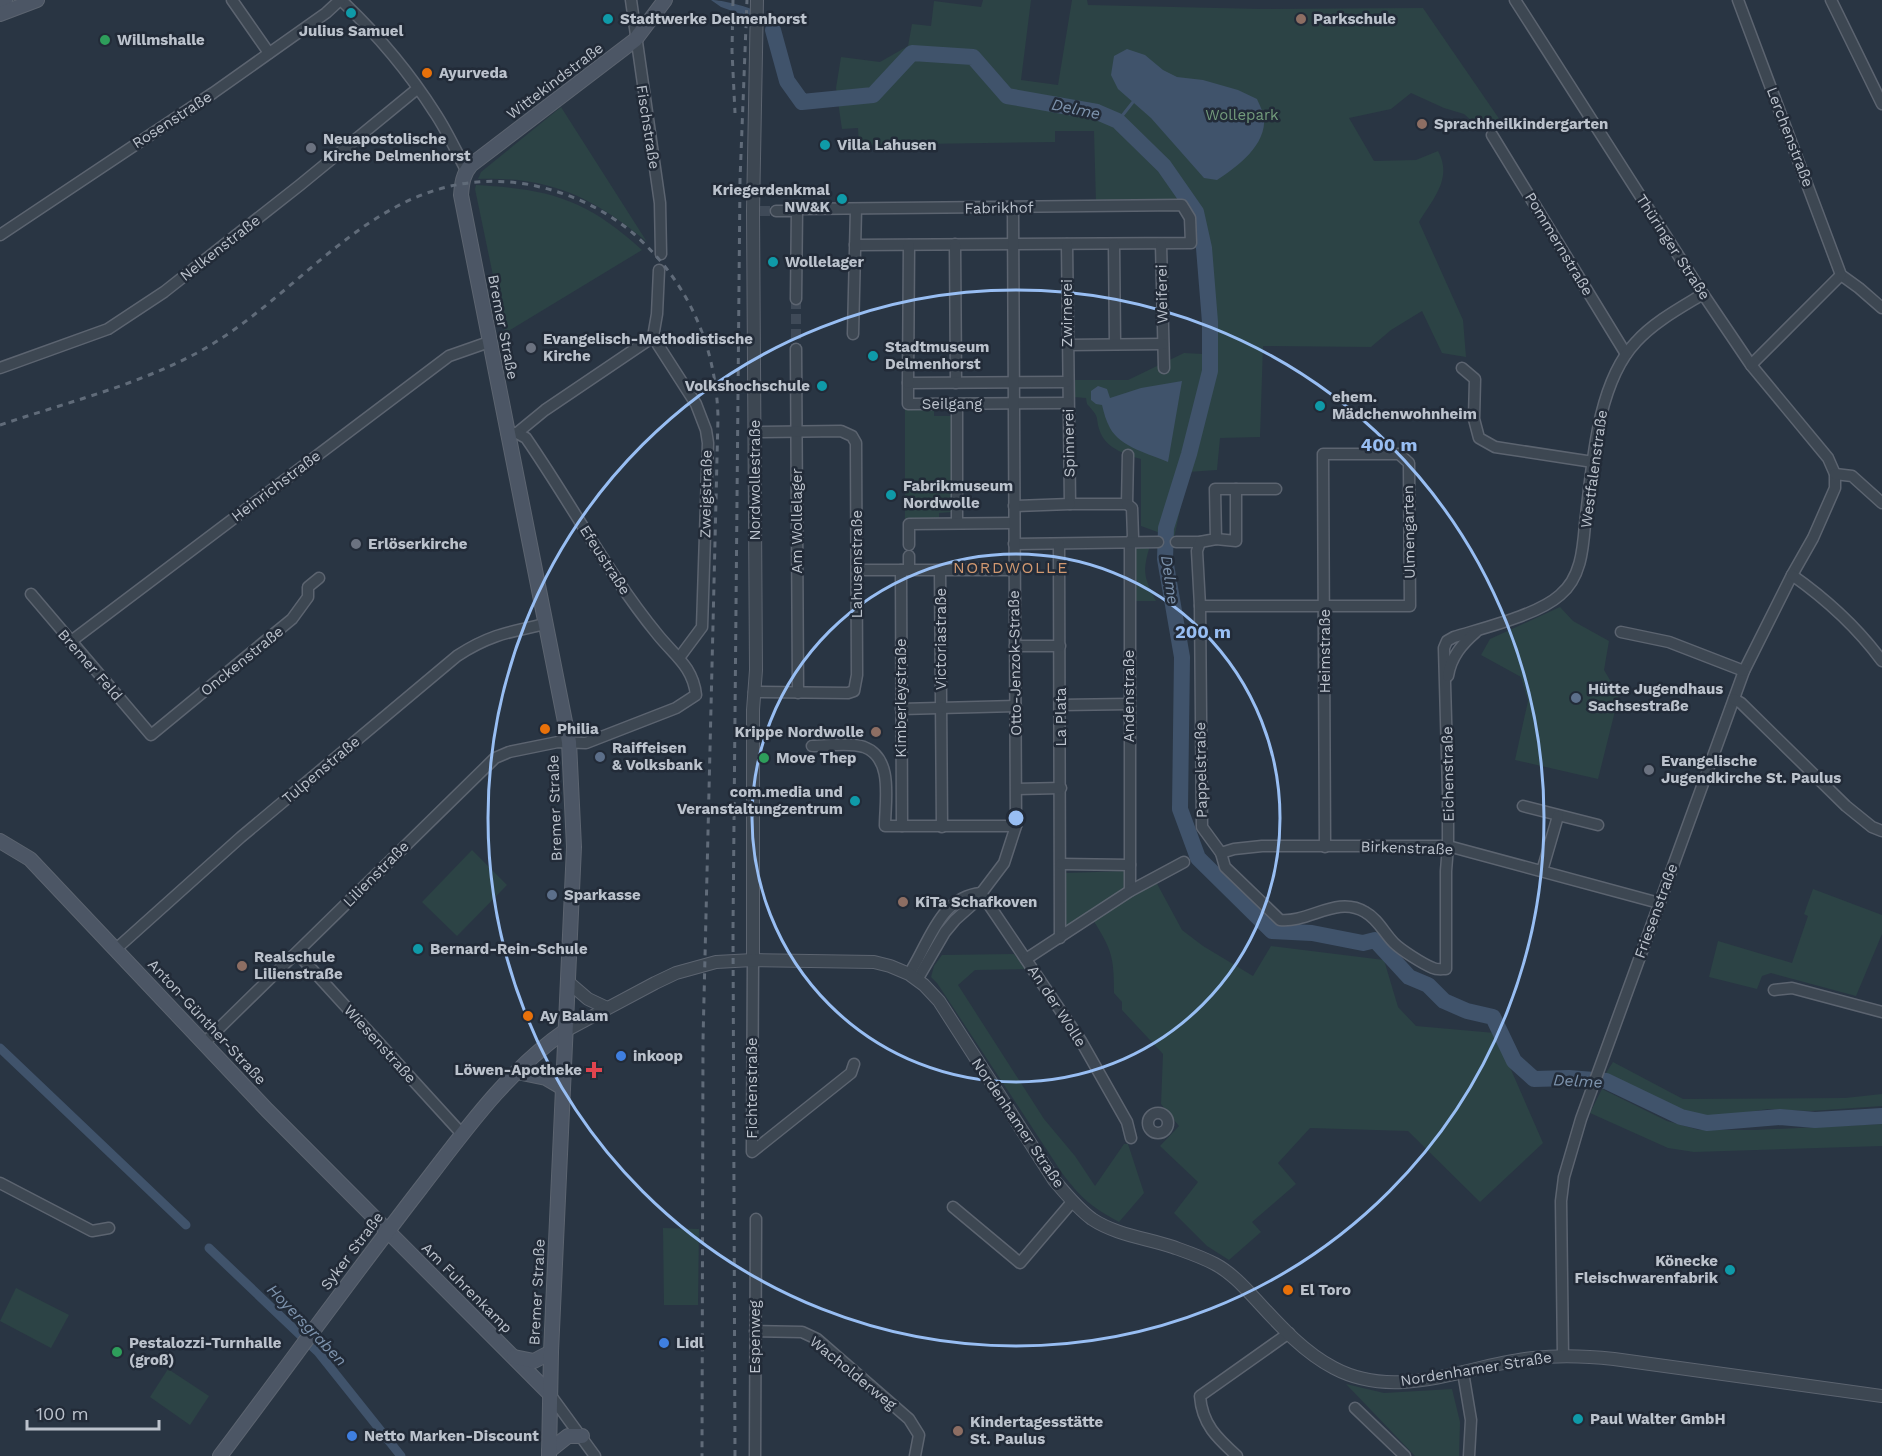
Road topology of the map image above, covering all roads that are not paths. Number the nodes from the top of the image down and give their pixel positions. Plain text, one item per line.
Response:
1 (5, 0) edge
2 (37, 0) edge
3 (232, 0) edge
4 (665, 0) edge
5 (757, 0) edge
6 (1515, 0) edge
7 (1738, 0) edge
8 (1831, 0) edge
9 (0, 2) edge
10 (346, 2) edge
11 (632, 5) edge
12 (0, 14) edge
13 (652, 17) junction
14 (635, 40) junction
15 (269, 53) junction
16 (417, 89) junction
17 (1882, 104) edge
18 (1492, 135) dead end
19 (469, 167) junction
20 (1012, 208) junction
21 (797, 209) junction
22 (856, 209) junction
23 (776, 211) tunnel mouth
24 (0, 235) edge
25 (955, 244) junction
26 (1067, 244) junction
27 (1114, 244) junction
28 (1161, 244) junction
29 (855, 245) junction
30 (909, 245) junction
31 (1013, 245) junction
32 (661, 254) dead end
33 (659, 270) dead end
34 (1841, 275) junction
35 (1703, 294) junction
36 (796, 299) tunnel mouth
37 (1882, 308) edge
38 (853, 334) dead end
39 (653, 337) junction
40 (489, 342) junction
41 (1115, 344) junction
42 (1163, 344) junction
43 (1068, 345) junction
44 (796, 349) tunnel mouth
45 (1626, 354) junction
46 (1751, 365) junction
47 (0, 368) edge
48 (1164, 368) dead end
49 (1462, 368) dead end
50 (1067, 382) junction
51 (908, 383) junction
52 (956, 383) junction
53 (1013, 383) junction
54 (1068, 403) junction
55 (957, 404) junction
56 (1013, 404) junction
57 (797, 431) junction
58 (755, 432) junction
59 (512, 433) junction
60 (1323, 454) joint
61 (1128, 455) dead end
62 (1593, 462) junction
63 (1835, 474) junction
64 (1836, 488) joint
65 (1236, 489) junction
66 (1276, 489) dead end
67 (1882, 503) edge
68 (1070, 504) junction
69 (1127, 504) junction
70 (1014, 506) junction
71 (1014, 523) junction
72 (957, 524) junction
73 (1216, 539) junction
74 (1158, 542) dead end
75 (1176, 542) dead end
76 (1200, 542) junction
77 (1130, 543) junction
78 (1014, 544) junction
79 (1059, 544) junction
80 (857, 570) junction
81 (905, 570) junction
82 (940, 570) junction
83 (1014, 570) junction
84 (1792, 575) junction
85 (319, 578) dead end
86 (30, 594) dead end
87 (1325, 605) junction
88 (1200, 606) junction
89 (545, 624) junction
90 (1481, 628) junction
91 (1621, 632) dead end
92 (70, 642) junction
93 (1448, 642) joint
94 (1015, 646) junction
95 (1060, 646) junction
96 (1460, 648) joint
97 (679, 658) junction
98 (1882, 661) edge
99 (1744, 670) junction
100 (1446, 688) junction
101 (754, 692) junction
102 (798, 693) junction
103 (696, 695) joint
104 (1734, 699) junction
105 (1129, 704) junction
106 (1061, 705) junction
107 (1016, 706) junction
108 (941, 708) junction
109 (901, 709) junction
110 (151, 735) joint
111 (569, 742) junction
112 (812, 746) dead end
113 (1061, 788) junction
114 (1017, 789) junction
115 (1523, 806) dead end
116 (1558, 816) junction
117 (1598, 825) dead end
118 (902, 826) junction
119 (942, 826) junction
120 (1016, 826) junction
121 (1882, 831) edge
122 (0, 841) edge
123 (1448, 846) junction
124 (1325, 847) junction
125 (1221, 853) junction
126 (1184, 862) dead end
127 (1061, 864) junction
128 (1130, 865) junction
129 (1542, 871) junction
130 (1130, 891) junction
131 (981, 893) junction
132 (1659, 903) junction
133 (1060, 938) junction
134 (116, 949) junction
135 (297, 953) junction
136 (1026, 958) junction
137 (753, 960) junction
138 (1446, 969) joint
139 (913, 977) junction
140 (567, 981) junction
141 (1774, 990) dead end
142 (607, 1008) junction
143 (1882, 1012) edge
144 (565, 1031) junction
145 (203, 1044) junction
146 (854, 1064) dead end
147 (517, 1072) junction
148 (563, 1088) junction
149 (1127, 1122) junction
150 (1148, 1125) dead end
151 (462, 1134) junction
152 (1131, 1138) dead end
153 (0, 1183) edge
154 (1072, 1202) junction
155 (953, 1207) dead end
156 (756, 1219) dead end
157 (109, 1228) dead end
158 (387, 1232) junction
159 (754, 1331) junction
160 (1289, 1334) junction
161 (551, 1352) junction
162 (511, 1356) junction
163 (1563, 1356) junction
164 (1462, 1372) junction
165 (549, 1393) junction
166 (1882, 1396) edge
167 (1355, 1408) dead end
168 (582, 1436) junction
169 (549, 1454) edge
170 (220, 1456) edge
171 (596, 1456) edge
172 (755, 1456) edge
173 (915, 1456) edge
174 (1237, 1456) edge
175 (1405, 1456) edge
176 (1469, 1456) edge

1 - 9 main road
2 - 12 main road
3 - 15 street
4 - 13 main road, Wittekindstraße
5 - 58 street, Nordwollestraße
6 - 35 street, Thüringer Straße
7 - 34 street, Lerchenstraße
8 - 17 street
10 - 15 street, Rosenstraße
10 - 16 street
11 - 13 street
11 - 14 street, Fischstraße
13 - 14 main road, Wittekindstraße
14 - 19 main road, Wittekindstraße
14 - 32 street, Fischstraße
15 - 24 street, Rosenstraße
16 - 19 street
16 - 47 street, Nelkenstraße
18 - 45 street, Pommernstraße
19 - 40 main road, Bremer Straße
20 - 22 street, Fabrikhof
20 - 28 street, Fabrikhof
20 - 31 street, Otto-Jenzok-Straße
21 - 22 street, Fabrikhof
21 - 23 street, Fabrikhof
21 - 36 street
22 - 29 street
25 - 30 street
25 - 31 street
25 - 52 street
26 - 27 street
26 - 31 street
26 - 43 street, Zwirnerei
27 - 28 street
27 - 41 street
28 - 42 street, Weiferei
29 - 30 street
29 - 38 street
30 - 51 street
31 - 53 street, Otto-Jenzok-Straße
33 - 39 street
34 - 37 street
34 - 46 street
35 - 45 street, Westfalenstraße
35 - 46 street, Thüringer Straße
39 - 59 street
39 - 97 street, Zweigstraße
40 - 59 main road, Bremer Straße
40 - 92 street, Heinrichstraße
41 - 42 street, Weiferei
41 - 43 street, Weiferei
42 - 48 street, Weiferei
43 - 50 street, Zwirnerei
44 - 57 street, Am Wollelager
45 - 62 street, Westfalenstraße
46 - 63 street, Thüringer Straße
49 - 62 street
50 - 53 street, Seilgang
50 - 54 street, Spinnerei
51 - 52 street, Seilgang
51 - 55 street, Seilgang
52 - 53 street, Seilgang
53 - 56 street, Otto-Jenzok-Straße
54 - 56 street, Seilgang
54 - 68 street, Spinnerei
55 - 56 street, Seilgang
55 - 72 street
56 - 70 street, Otto-Jenzok-Straße
57 - 58 street, Lahusenstraße
57 - 80 street, Lahusenstraße
57 - 102 street, Am Wollelager
58 - 101 street, Nordwollestraße
59 - 89 main road, Bremer Straße
59 - 97 street, Efeustraße
60 - 87 street, Heimstraße
60 - 87 street, Ulmengarten
61 - 69 street
62 - 90 street, Westfalenstraße
63 - 64 street, Thüringer Straße
63 - 67 street
64 - 84 street, Friesenstraße
65 - 66 street
65 - 73 street
65 - 73 street
68 - 69 street
68 - 70 street
69 - 77 street, Andenstraße
70 - 71 street, Otto-Jenzok-Straße
71 - 72 street
71 - 78 street, Otto-Jenzok-Straße
72 - 81 street, Kimberleystraße
73 - 76 street
74 - 77 street
75 - 76 street
76 - 88 street, Pappelstraße
77 - 79 street
77 - 105 street, Andenstraße
78 - 79 street
78 - 83 street, Otto-Jenzok-Straße
79 - 95 street, La Plata
80 - 81 street
80 - 102 street, Lahusenstraße
81 - 82 street
81 - 109 street, Kimberleystraße
82 - 83 street
82 - 108 street, Victoriastraße
83 - 94 street, Otto-Jenzok-Straße
84 - 98 street
84 - 99 street, Friesenstraße
85 - 110 street, Onckenstraße
86 - 92 street, Bremer Feld
87 - 88 street
87 - 124 street, Heimstraße
88 - 125 street, Pappelstraße
89 - 111 main road, Bremer Straße
89 - 134 street, Tulpenstraße
90 - 93 street, Westfalenstraße
90 - 96 street, Westfalenstraße
91 - 99 street
92 - 110 street, Bremer Feld
93 - 100 street, Eichenstraße
94 - 95 street
94 - 107 street, Otto-Jenzok-Straße
95 - 106 street, La Plata
96 - 100 street, Eichenstraße
97 - 103 street, Efeustraße
99 - 104 street, Friesenstraße
100 - 123 street, Eichenstraße
101 - 102 street, Lahusenstraße
101 - 137 street, Nordwollestraße
103 - 111 street, Lilienstraße
104 - 121 street
104 - 132 street, Friesenstraße
105 - 106 street
105 - 128 street, Andenstraße
106 - 113 street, La Plata
107 - 108 street, Victoriastraße
107 - 114 street, Otto-Jenzok-Straße
108 - 109 street
108 - 119 street, Victoriastraße
109 - 118 street, Kimberleystraße
111 - 135 street, Lilienstraße
111 - 140 main road, Bremer Straße
112 - 118 street
113 - 114 street
113 - 127 street, La Plata
114 - 120 street, Otto-Jenzok-Straße
115 - 116 street
116 - 117 street
116 - 129 street
118 - 119 street
119 - 120 street
120 - 131 street, Otto-Jenzok-Straße
122 - 134 main road, Anton-Günther-Straße
123 - 124 street, Birkenstraße
123 - 129 street, Birkenstraße
123 - 138 street, Eichenstraße
124 - 125 street, Birkenstraße
125 - 138 street, Pappelstraße
126 - 130 street
127 - 128 street
127 - 133 street, La Plata
128 - 130 street, Andenstraße
129 - 132 street, Birkenstraße
130 - 133 street
131 - 136 street, An der Wolle
131 - 139 street, Otto-Jenzok-Straße
132 - 163 street, Friesenstraße
133 - 136 street
134 - 145 main road, Anton-Günther-Straße
135 - 145 street, Lilienstraße
135 - 151 street, Wiesenstraße
136 - 149 street, An der Wolle
137 - 139 street, Nordenhamer Straße
137 - 142 street, Nordenhamer Straße
137 - 146 street, Fichtenstraße
139 - 154 street, Nordenhamer Straße
140 - 142 street
140 - 144 main road, Bremer Straße
141 - 143 street
142 - 144 street, Nordenhamer Straße
144 - 147 main road, Syker Straße
144 - 148 main road, Bremer Straße
145 - 158 main road, Anton-Günther-Straße
147 - 148 main road
147 - 151 main road, Syker Straße
148 - 161 main road, Bremer Straße
149 - 150 street
149 - 152 street, An der Wolle
151 - 158 main road, Syker Straße
153 - 157 street
154 - 155 street
154 - 160 street, Nordenhamer Straße
156 - 159 street, Espenweg
158 - 162 main road, Am Fuhrenkamp
158 - 170 main road, Syker Straße
159 - 172 street, Espenweg
159 - 173 street, Wacholderweg
160 - 164 street, Nordenhamer Straße
160 - 174 street
161 - 162 main road
161 - 165 main road, Bremer Straße
162 - 165 main road, Am Fuhrenkamp
163 - 164 street, Nordenhamer Straße
163 - 166 street, Nordenhamer Straße
164 - 176 street
165 - 168 street
165 - 169 main road, Bremer Straße
167 - 175 street
168 - 169 main road
168 - 171 street

